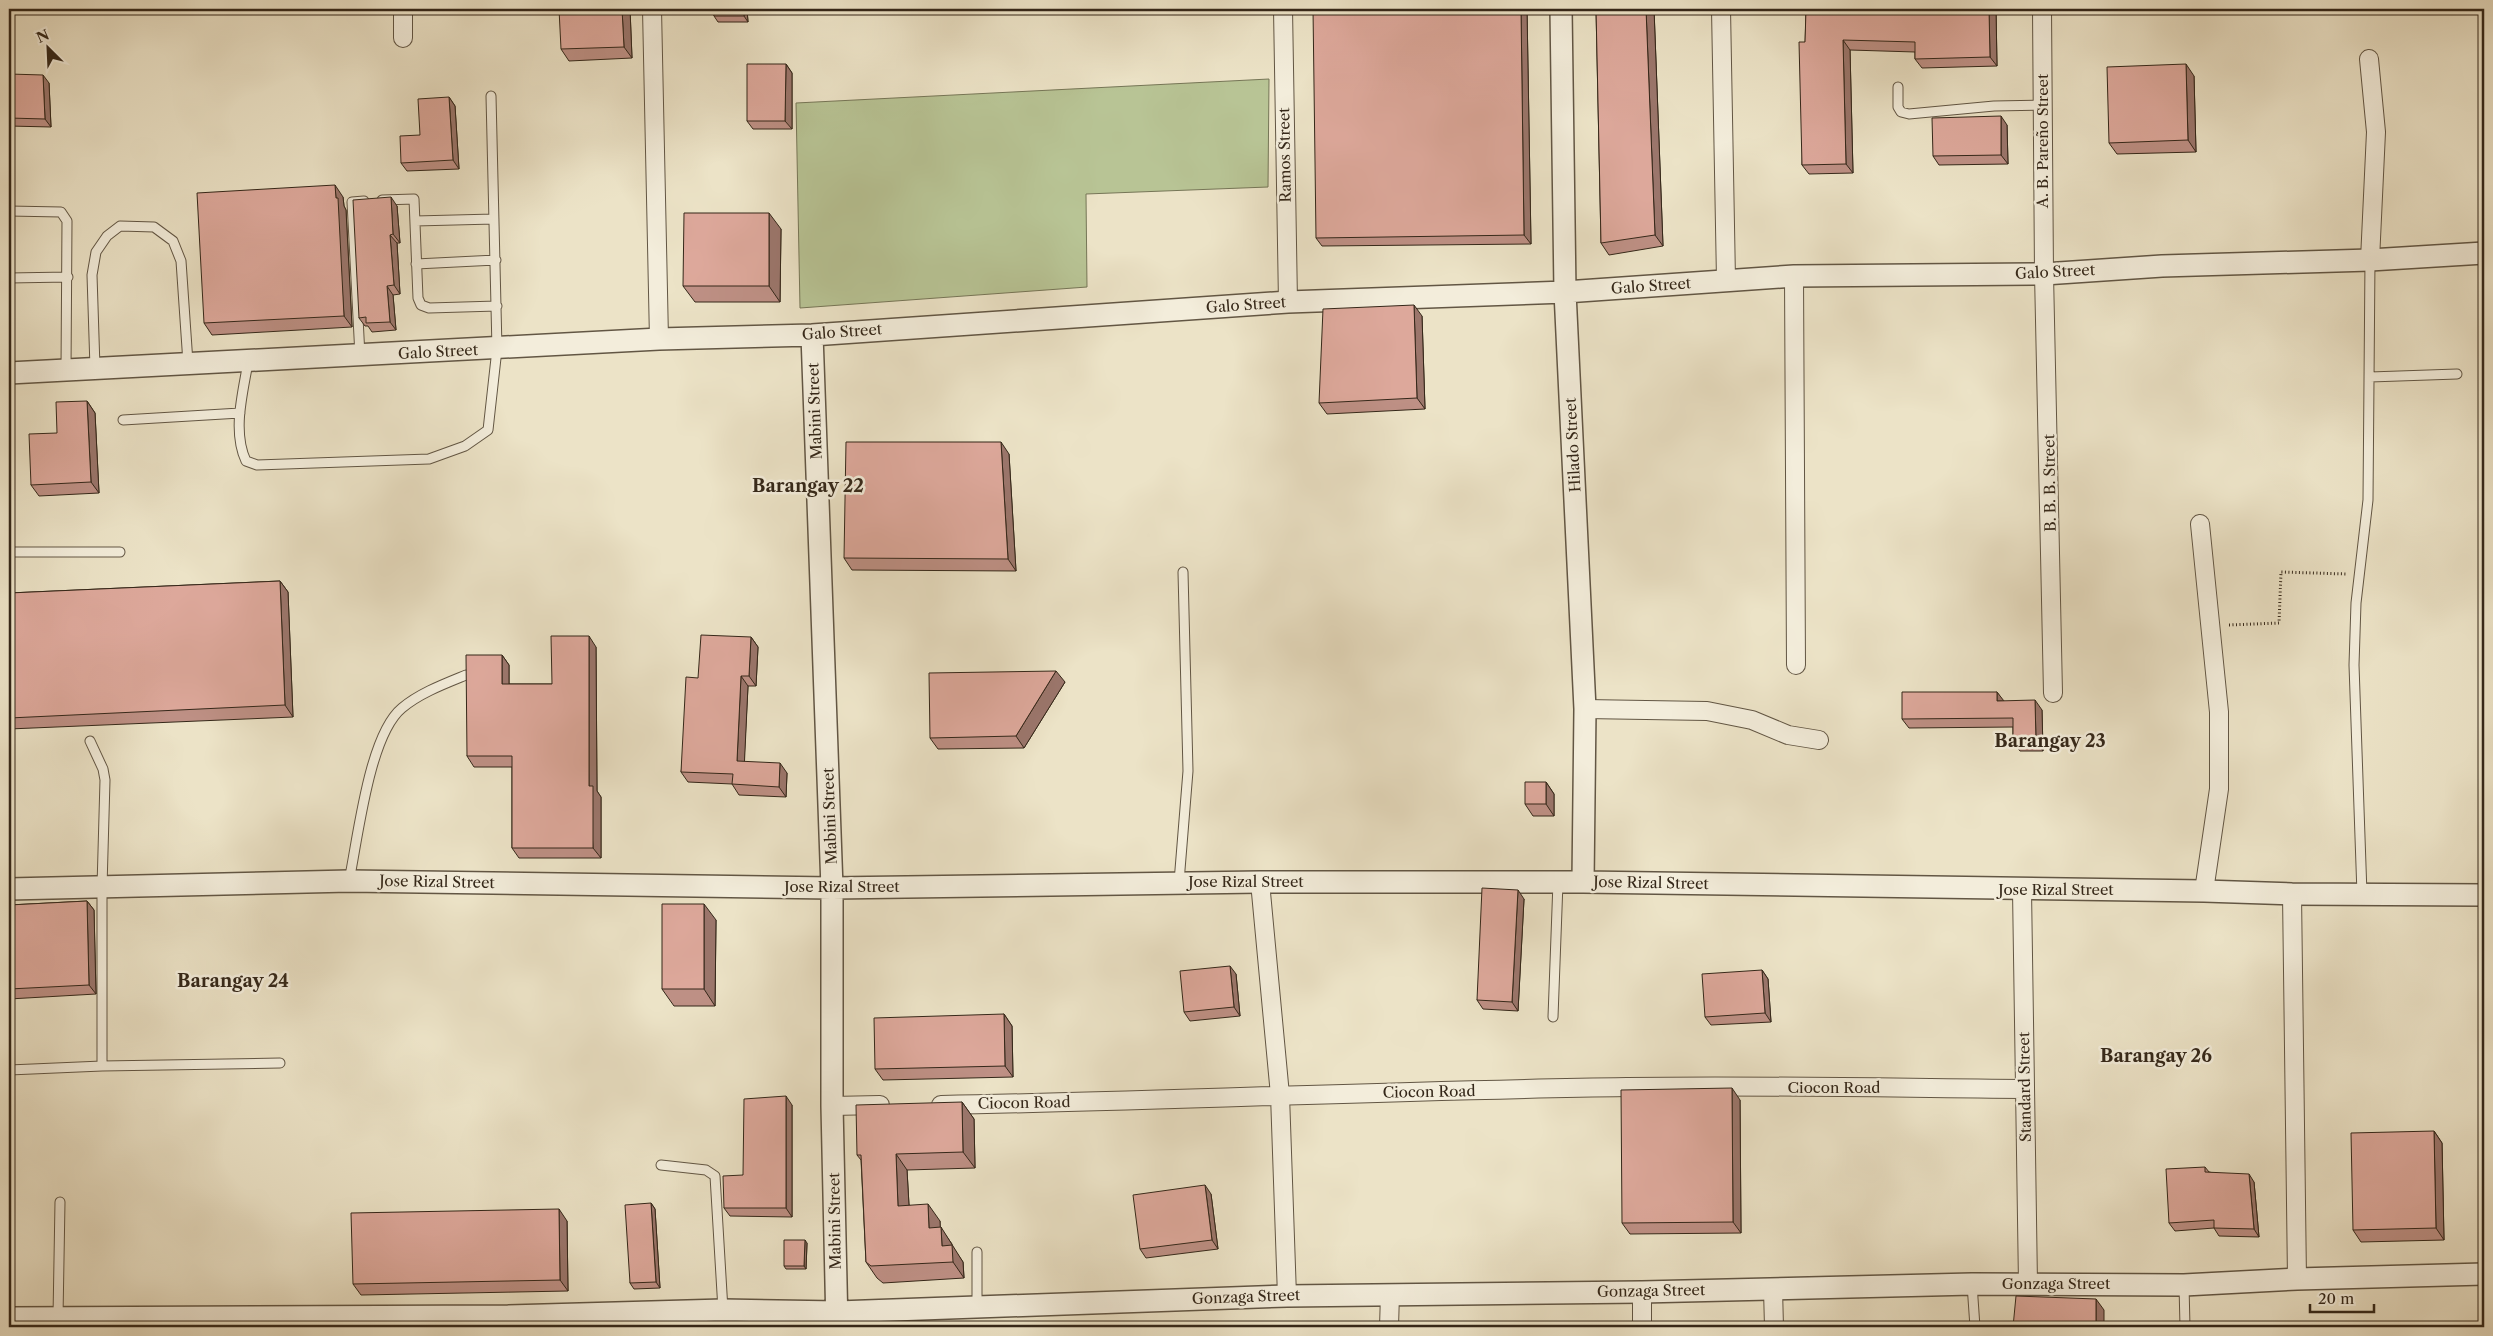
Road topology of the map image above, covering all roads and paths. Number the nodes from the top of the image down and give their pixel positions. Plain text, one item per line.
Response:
1 (403, 9) edge
2 (652, 9) edge
3 (1282, 9) edge
4 (1561, 9) edge
5 (1721, 9) edge
6 (2042, 9) edge
7 (403, 38) dead end
8 (2369, 59) dead end
9 (1898, 87) dead end
10 (491, 96) dead end
11 (2043, 105) junction
12 (9, 211) edge
13 (494, 219) junction
14 (414, 221) junction
15 (2484, 253) edge
16 (496, 260) junction
17 (2370, 260) junction
18 (416, 264) junction
19 (2044, 274) junction
20 (1794, 276) junction
21 (68, 277) junction
22 (9, 278) edge
23 (1726, 280) junction
24 (1566, 292) junction
25 (1288, 302) junction
26 (497, 306) junction
27 (812, 335) junction
28 (659, 339) junction
29 (497, 349) junction
30 (360, 356) junction
31 (248, 362) junction
32 (188, 365) junction
33 (95, 368) junction
34 (66, 370) junction
35 (9, 373) edge
36 (2457, 374) dead end
37 (2370, 377) junction
38 (240, 413) junction
39 (123, 420) dead end
40 (2200, 524) dead end
41 (9, 552) edge
42 (120, 552) dead end
43 (1183, 572) dead end
44 (2359, 575) junction
45 (2211, 625) junction
46 (1796, 665) dead end
47 (466, 675) edge
48 (2053, 693) dead end
49 (1585, 709) junction
50 (1819, 740) dead end
51 (90, 741) dead end
52 (349, 881) junction
53 (1260, 882) junction
54 (1558, 882) junction
55 (1583, 882) junction
56 (1179, 883) junction
57 (102, 887) junction
58 (832, 888) junction
59 (9, 889) edge
60 (2022, 890) junction
61 (2204, 891) junction
62 (2292, 894) junction
63 (2362, 895) junction
64 (2484, 895) edge
65 (1553, 1017) dead end
66 (280, 1063) dead end
67 (102, 1066) junction
68 (9, 1070) edge
69 (2025, 1089) junction
70 (1280, 1095) junction
71 (892, 1105) edge
72 (922, 1105) edge
73 (832, 1106) junction
74 (661, 1165) dead end
75 (60, 1202) dead end
76 (977, 1252) dead end
77 (2484, 1274) edge
78 (2297, 1278) junction
79 (1972, 1284) junction
80 (2028, 1284) junction
81 (2184, 1285) junction
82 (1773, 1289) junction
83 (1642, 1292) junction
84 (1390, 1294) junction
85 (1287, 1296) junction
86 (976, 1306) junction
87 (723, 1310) junction
88 (58, 1317) junction
89 (9, 1318) edge
90 (837, 1320) edge
91 (381, 1322) edge
92 (1389, 1327) edge
93 (1642, 1327) edge
94 (1774, 1327) edge
95 (1975, 1327) edge
96 (2185, 1327) edge

1 - 7 street
2 - 28 street
3 - 25 street, Ramos Street
4 - 24 street, Hilado Street
5 - 23 street
6 - 11 street, A. B. Pareño Street
8 - 17 street
9 - 11 lane
10 - 13 lane
11 - 19 street, A. B. Pareño Street
12 - 21 lane
13 - 14 lane
13 - 16 lane
14 - 18 lane
14 - 30 lane
15 - 17 street, Galo Street
16 - 18 lane
16 - 26 lane
17 - 19 street, Galo Street
17 - 37 lane
18 - 26 lane
19 - 20 street, Galo Street
19 - 48 street, B. B. B. Street
20 - 23 street, Galo Street
20 - 46 street
21 - 22 lane
21 - 34 lane
23 - 24 street, Galo Street
24 - 25 street, Galo Street
24 - 49 street, Hilado Street
25 - 27 street, Galo Street
26 - 29 lane
27 - 28 street, Galo Street
27 - 58 street, Mabini Street
28 - 29 street, Galo Street
29 - 30 street, Galo Street
29 - 38 lane
30 - 31 street, Galo Street
31 - 32 street, Galo Street
31 - 38 lane
32 - 33 street, Galo Street
32 - 33 lane
33 - 34 street, Galo Street
34 - 35 street, Galo Street
36 - 37 lane
37 - 44 lane
38 - 39 lane
40 - 45 street
41 - 42 lane
43 - 56 lane
44 - 45 path
44 - 63 lane
45 - 61 street
47 - 52 lane
49 - 50 street
49 - 55 street, Hilado Street
51 - 57 lane
52 - 57 street, Jose Rizal Street
52 - 58 street, Jose Rizal Street
53 - 54 street, Jose Rizal Street
53 - 56 street, Jose Rizal Street
53 - 70 street
54 - 55 street, Jose Rizal Street
54 - 65 lane
55 - 60 street, Jose Rizal Street
56 - 58 street, Jose Rizal Street
57 - 59 street, Jose Rizal Street
57 - 67 lane
58 - 73 street, Mabini Street
60 - 61 street, Jose Rizal Street
60 - 69 street, Standard Street
61 - 62 street, Jose Rizal Street
62 - 63 street, Jose Rizal Street
62 - 78 street
63 - 64 street, Jose Rizal Street
66 - 67 lane
67 - 68 lane
69 - 70 street, Ciocon Road
69 - 80 street, Standard Street
70 - 72 street, Ciocon Road
70 - 85 street
71 - 73 street
73 - 90 street, Mabini Street
74 - 87 lane
75 - 88 lane
76 - 86 lane
77 - 78 street, Gonzaga Street
78 - 81 street, Gonzaga Street
79 - 80 street, Gonzaga Street
79 - 82 street, Gonzaga Street
79 - 95 lane
80 - 81 street, Gonzaga Street
81 - 96 lane
82 - 83 street, Gonzaga Street
82 - 94 street
83 - 84 street, Gonzaga Street
83 - 93 street
84 - 85 street, Gonzaga Street
84 - 92 street
85 - 86 street, Gonzaga Street
86 - 90 street, Gonzaga Street
87 - 90 street, Gonzaga Street
87 - 91 street, Gonzaga Street
88 - 89 street, Gonzaga Street
88 - 91 street, Gonzaga Street

